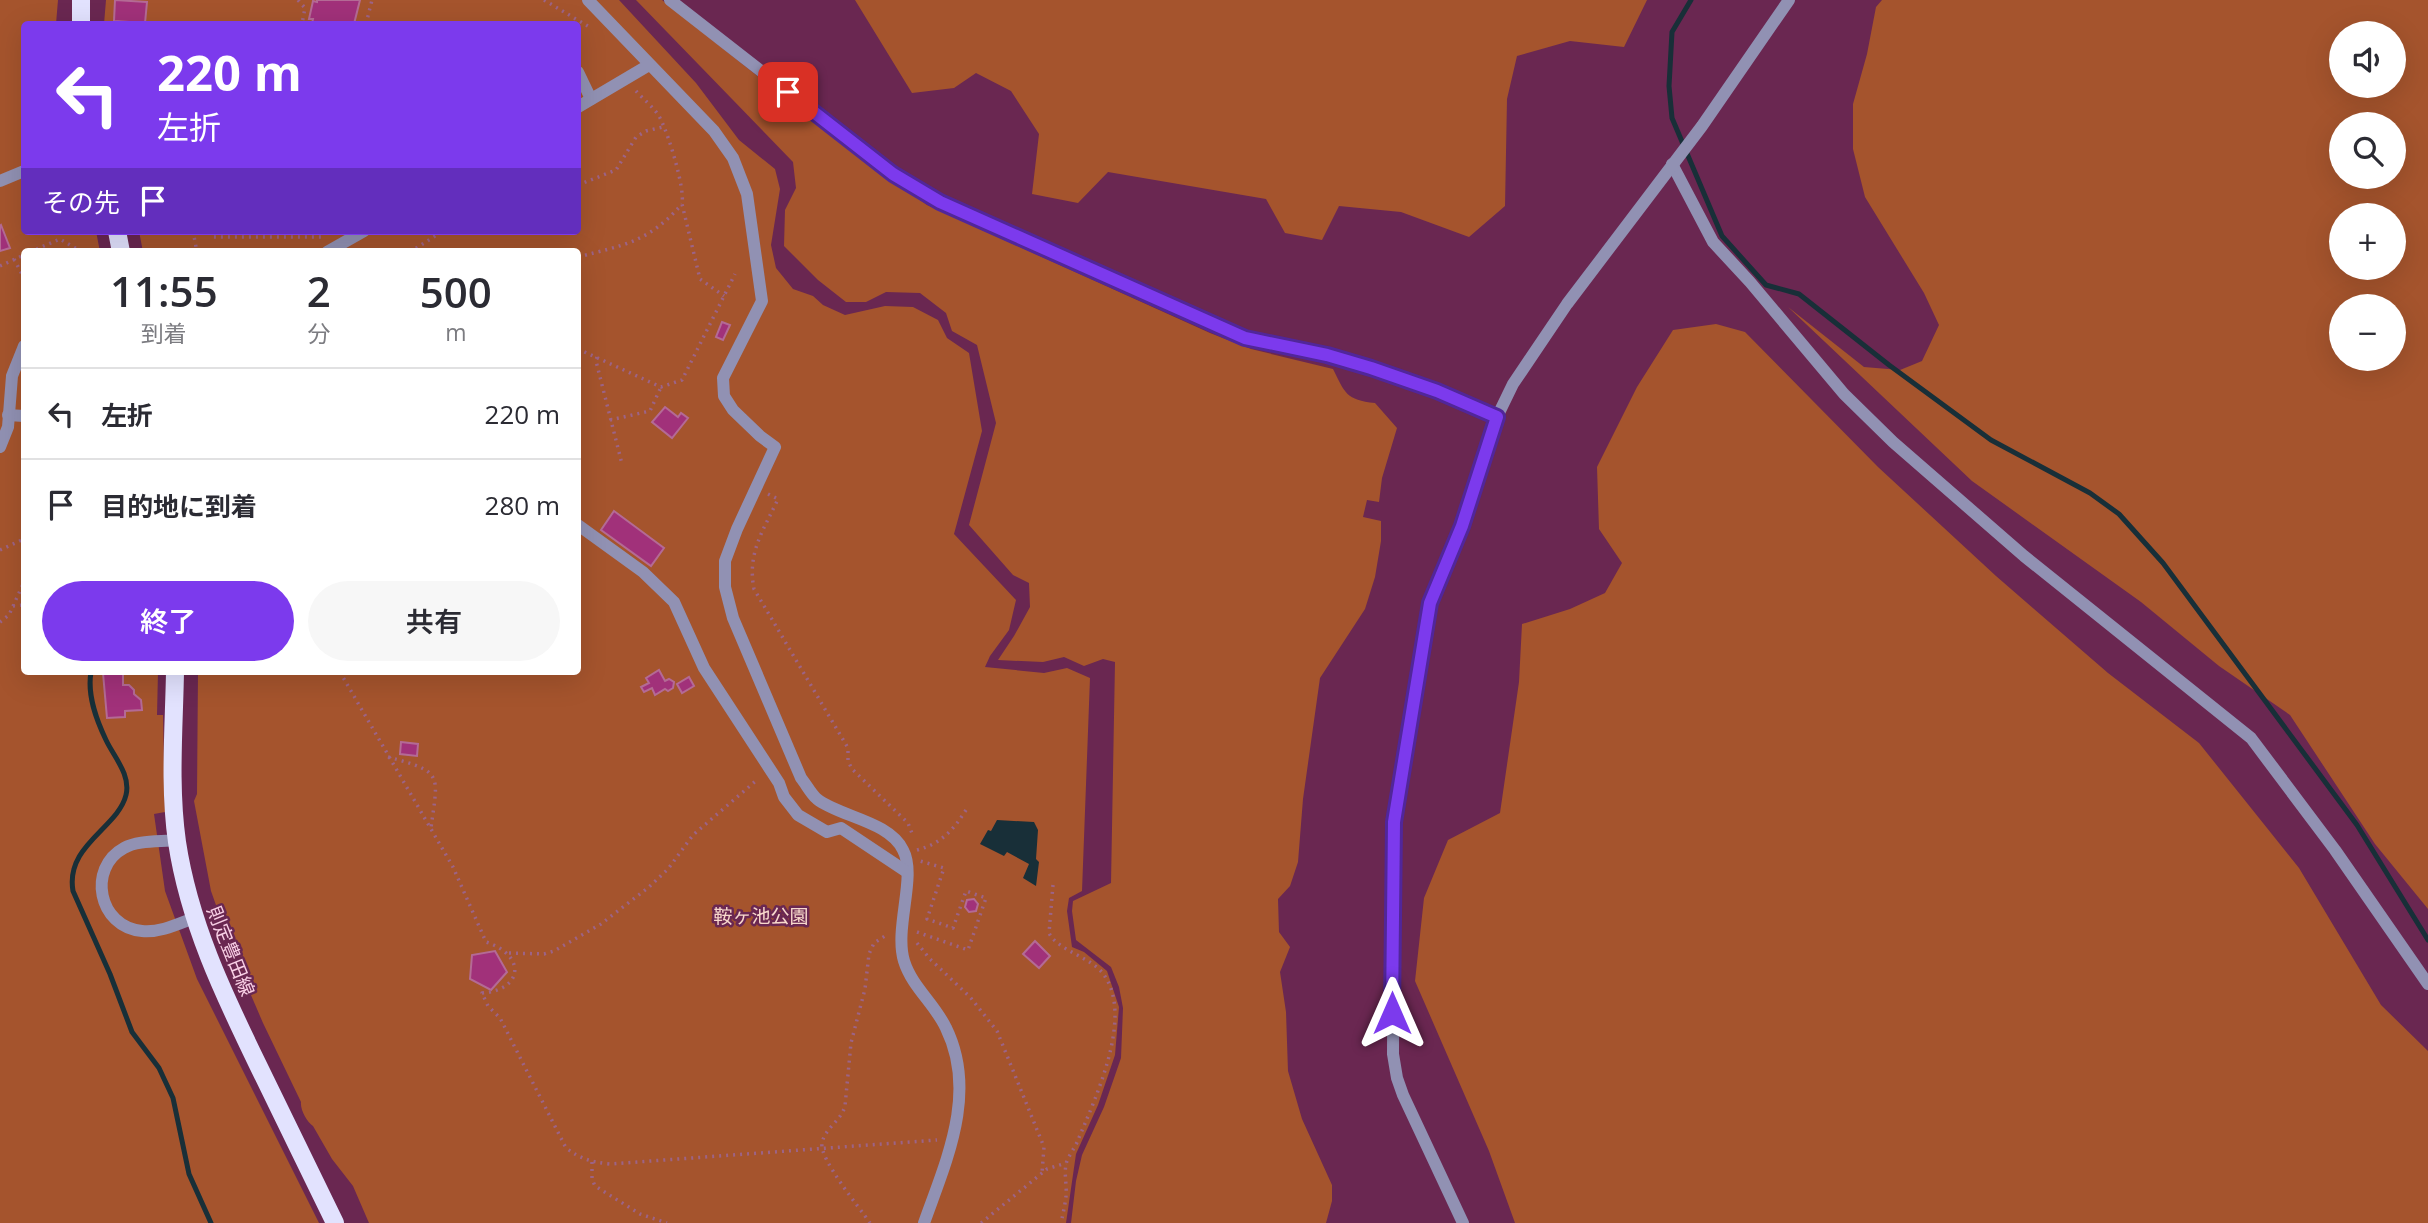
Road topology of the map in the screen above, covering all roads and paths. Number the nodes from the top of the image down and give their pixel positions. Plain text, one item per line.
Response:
1 (81, 0) edge
2 (298, 0) edge
3 (372, 0) edge
4 (544, 0) edge
5 (588, 0) edge
6 (670, 0) edge
7 (1788, 0) edge
8 (81, 21) edge
9 (303, 21) edge
10 (367, 21) edge
11 (579, 21) edge
12 (581, 22) edge
13 (591, 28) dead end
14 (649, 65) junction
15 (581, 78) edge
16 (625, 79) junction
17 (592, 99) junction
18 (581, 105) edge
19 (663, 127) junction
20 (1674, 161) junction
21 (21, 172) edge
22 (0, 181) edge
23 (581, 184) edge
24 (682, 204) junction
25 (213, 235) edge
26 (358, 235) edge
27 (437, 235) edge
28 (39, 248) edge
29 (75, 248) edge
30 (326, 248) edge
31 (334, 248) edge
32 (416, 248) edge
33 (21, 256) edge
34 (581, 256) edge
35 (13, 259) junction
36 (0, 265) edge
37 (21, 273) edge
38 (734, 274) dead end
39 (724, 296) junction
40 (581, 350) edge
41 (21, 354) edge
42 (597, 357) junction
43 (661, 387) junction
44 (8, 415) junction
45 (21, 416) edge
46 (1497, 417) junction
47 (610, 420) junction
48 (0, 447) edge
49 (622, 464) dead end
50 (757, 489) junction
51 (581, 527) edge
52 (21, 540) edge
53 (0, 550) edge
54 (21, 588) edge
55 (21, 605) edge
56 (12, 606) junction
57 (0, 622) edge
58 (175, 675) edge
59 (342, 675) edge
60 (388, 757) junction
61 (770, 769) junction
62 (966, 810) dead end
63 (431, 830) junction
64 (177, 840) junction
65 (905, 854) junction
66 (907, 872) junction
67 (1053, 885) dead end
68 (194, 918) junction
69 (901, 933) junction
70 (509, 953) junction
71 (2428, 984) edge
72 (953, 1139) junction
73 (821, 1149) junction
74 (592, 1162) junction
75 (1066, 1163) junction
76 (1042, 1173) junction
77 (335, 1223) edge
78 (667, 1223) edge
79 (870, 1223) edge
80 (924, 1223) edge
81 (981, 1223) edge
82 (1061, 1223) edge
83 (1463, 1223) edge

1 - 8 main road
2 - 9 path
3 - 10 path
4 - 11 path
5 - 14 street
6 - 46 street
7 - 20 street
12 - 13 path
14 - 16 street
14 - 50 street
15 - 17 street
16 - 17 street
16 - 19 path
17 - 18 street
19 - 23 path
19 - 24 path
20 - 46 street
20 - 71 street
21 - 22 street
24 - 34 path
24 - 39 path
25 - 30 path
26 - 31 street
27 - 32 path
28 - 29 path
33 - 35 path
35 - 36 path
35 - 37 path
38 - 39 path
39 - 43 path
40 - 42 path
41 - 44 street
42 - 43 path
42 - 47 path
43 - 47 path
44 - 45 street
44 - 48 street
46 - 83 street
47 - 49 path
50 - 65 path
50 - 65 street
51 - 61 street
52 - 53 path
54 - 56 path
55 - 56 path
56 - 57 path
58 - 64 main road, 則定豊田線
59 - 60 path
60 - 63 path
60 - 63 path
61 - 66 street
61 - 70 path
62 - 65 path
63 - 70 path
64 - 68 main road, 則定豊田線
64 - 68 street
65 - 66 street
65 - 69 path
66 - 69 street
67 - 75 path
68 - 77 main road, 則定豊田線
69 - 72 street
69 - 73 path
69 - 76 path
70 - 74 path
72 - 73 path
72 - 80 street
73 - 74 path
73 - 79 path
74 - 78 path
75 - 76 path
75 - 82 path
76 - 81 path

